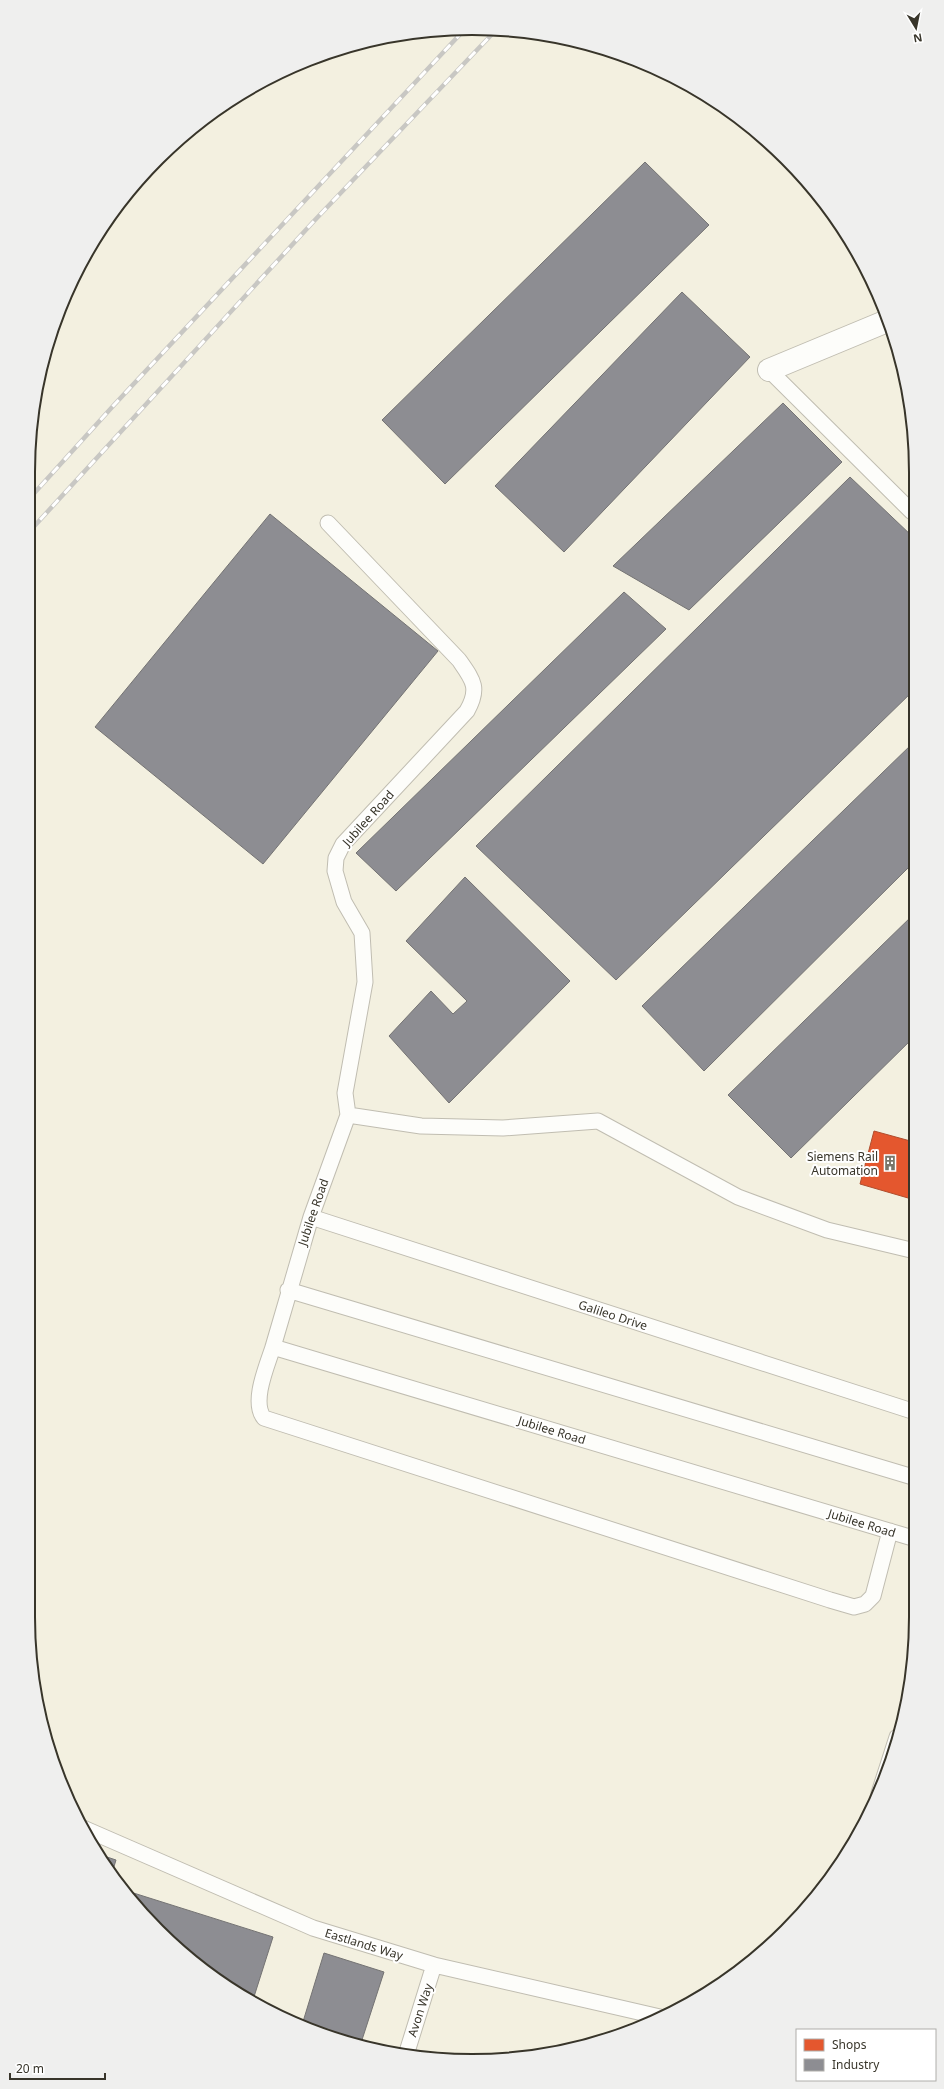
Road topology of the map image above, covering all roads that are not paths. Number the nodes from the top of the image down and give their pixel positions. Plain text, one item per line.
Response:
1 (883, 324) edge
2 (769, 370) joint
3 (909, 509) edge
4 (328, 523) dead end
5 (348, 1115) junction
6 (311, 1217) junction
7 (909, 1250) edge
8 (288, 1290) junction
9 (273, 1347) junction
10 (909, 1410) edge
11 (909, 1476) edge
12 (890, 1531) junction
13 (909, 1537) edge
14 (92, 1832) edge
15 (434, 1965) junction
16 (652, 2015) edge
17 (408, 2049) edge

1 - 2 street
2 - 3 lane
4 - 5 lane, Jubilee Road
5 - 6 lane, Jubilee Road
5 - 7 lane
6 - 8 lane, Jubilee Road
6 - 10 lane, Galileo Drive
8 - 9 lane, Jubilee Road
8 - 11 lane
9 - 12 lane, Jubilee Road
9 - 12 lane
12 - 13 lane, Jubilee Road
14 - 15 lane, Eastlands Way
15 - 16 lane, Eastlands Way
15 - 17 lane, Avon Way

